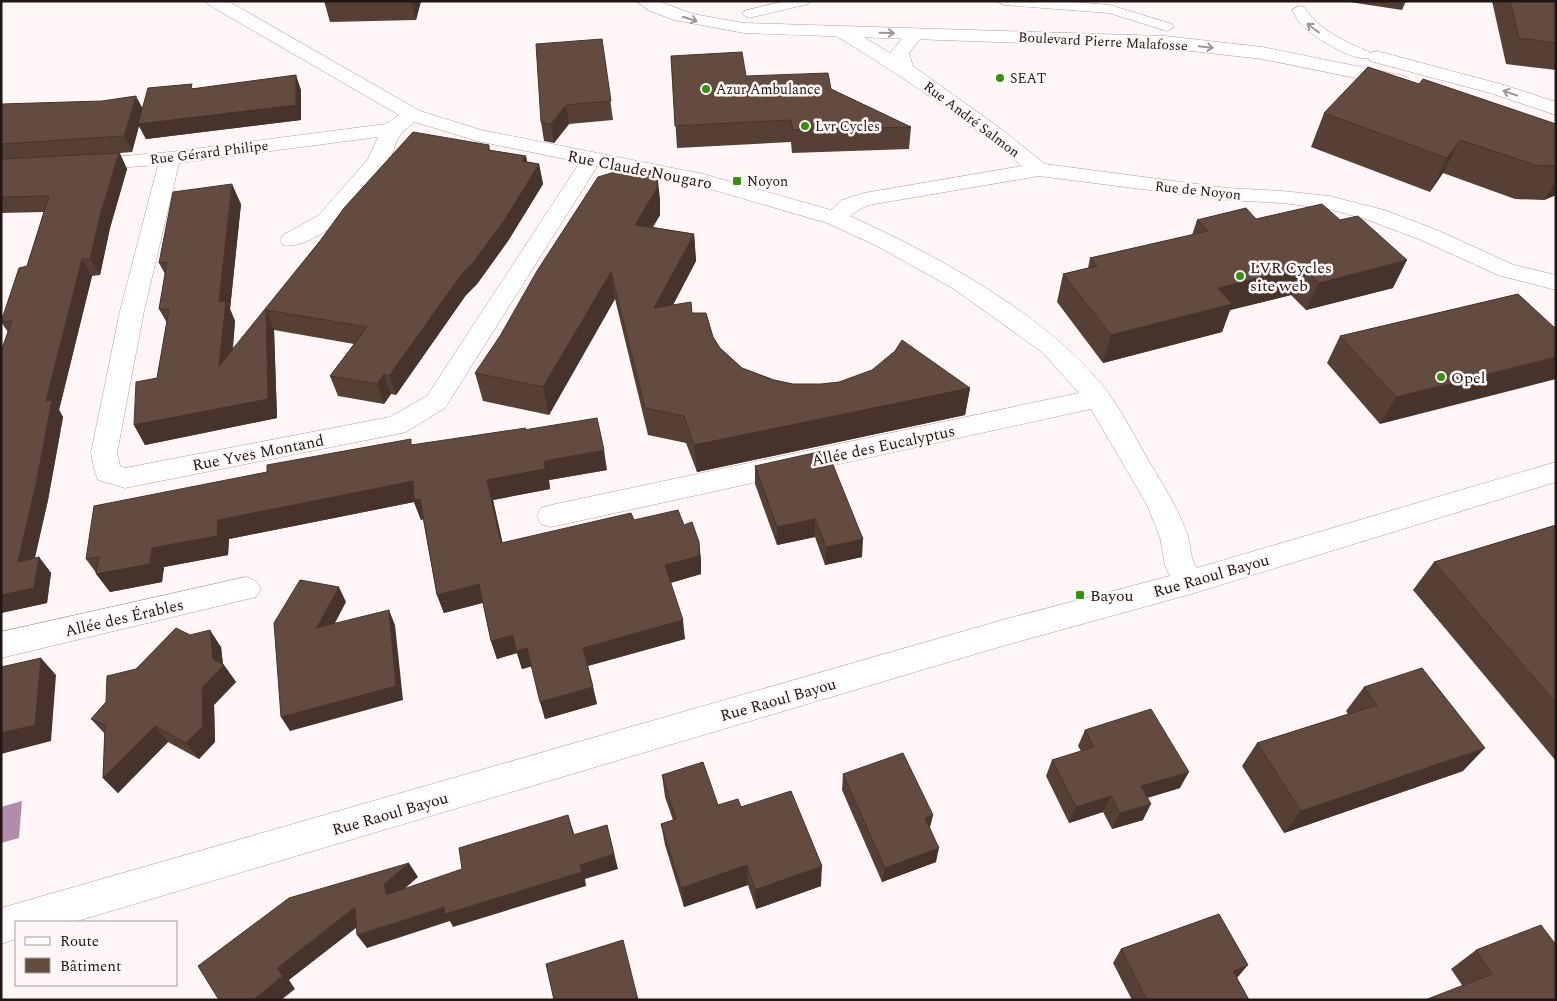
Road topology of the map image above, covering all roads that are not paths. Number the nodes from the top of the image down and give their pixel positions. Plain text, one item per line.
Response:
1 (215, 1) edge
2 (645, 1) edge
3 (688, 1) edge
4 (803, 1) edge
5 (1004, 1) edge
6 (1300, 10) dead end
7 (749, 14) junction
8 (1167, 27) junction
9 (844, 33) junction
10 (915, 34) junction
11 (1364, 55) junction
12 (904, 69) junction
13 (1438, 92) edge
14 (1556, 109) edge
15 (413, 115) junction
16 (1531, 119) edge
17 (1556, 127) edge
18 (391, 129) junction
19 (170, 158) junction
20 (592, 159) junction
21 (65, 165) edge
22 (1039, 170) junction
23 (835, 218) junction
24 (291, 240) dead end
25 (1556, 283) edge
26 (1098, 398) junction
27 (1556, 472) edge
28 (551, 516) dead end
29 (1191, 582) junction
30 (246, 589) dead end
31 (1, 645) edge
32 (18, 921) edge
33 (15, 922) edge
34 (1, 926) edge

1 - 15 street, Rue Claude Nougaro
2 -> 9 street, Boulevard Pierre Malafosse
3 - 7 street, Boulevard Pierre Malafosse
4 - 7 lane
5 - 8 lane
11 -> 6 lane
7 - 8 street, Boulevard Pierre Malafosse
8 - 11 street, Boulevard Pierre Malafosse
9 -> 10 street, Boulevard Pierre Malafosse
9 - 12 street, Rue André Salmon
10 - 12 street
10 -> 13 street, Boulevard Pierre Malafosse
14 -> 11 street, Boulevard Pierre Malafosse
12 - 22 street, Rue André Salmon
15 - 18 street, Rue Gérard Philipe
15 - 20 street, Rue Claude Nougaro
16 - 17 street
18 - 19 street, Rue Gérard Philipe
18 - 24 street
19 - 20 street, Rue Yves Montand
19 - 21 street, Rue Gérard Philipe
20 - 23 street, Rue Claude Nougaro
22 - 23 street, Rue de Noyon
22 - 25 street, Rue de Noyon
23 - 26 street, Rue Claude Nougaro
26 - 28 street, Allée des Eucalyptus
26 - 29 street, Rue Claude Nougaro
27 - 29 street, Rue Raoul Bayou
29 - 32 street, Rue Raoul Bayou
30 - 31 street, Allée des Érables
33 - 34 street, Rue Raoul Bayou

